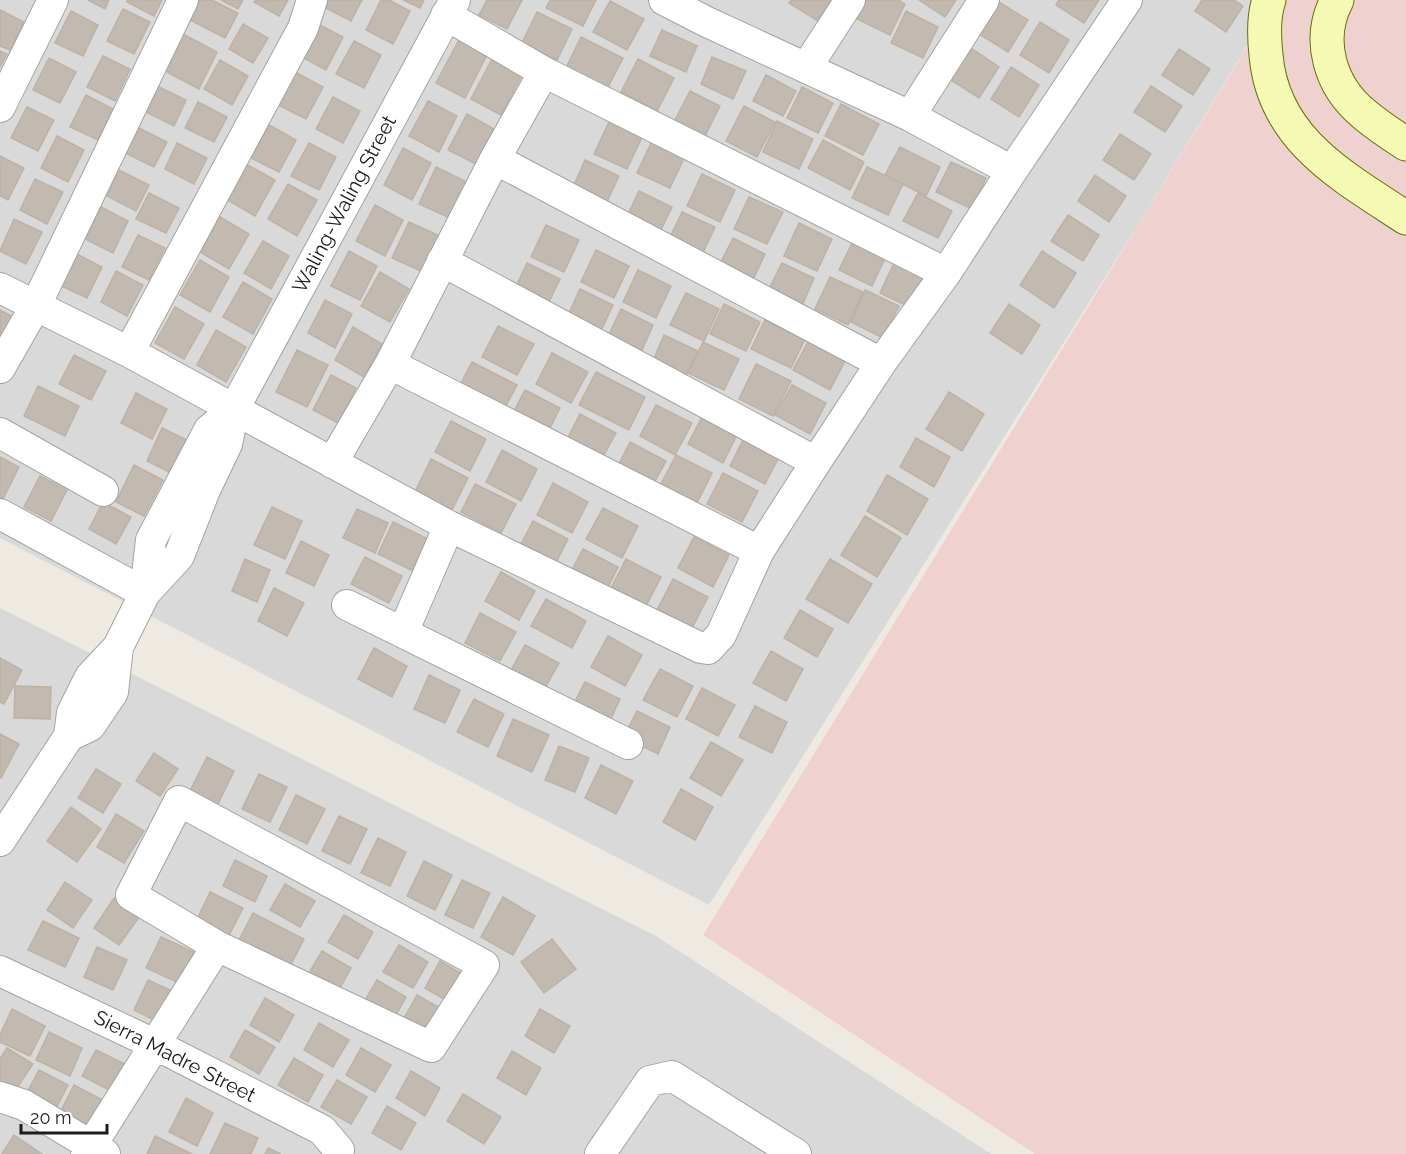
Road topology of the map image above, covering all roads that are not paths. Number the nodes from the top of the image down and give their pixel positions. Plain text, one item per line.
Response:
1 (53, 0) edge
2 (183, 0) edge
3 (312, 0) edge
4 (664, 0) edge
5 (850, 0) edge
6 (984, 0) edge
7 (1127, 0) edge
8 (1269, 0) edge
9 (1337, 0) edge
10 (451, 7) edge
11 (714, 11) edge
12 (806, 68) junction
13 (544, 72) junction
14 (0, 107) edge
15 (910, 116) junction
16 (1406, 144) edge
17 (495, 159) junction
18 (1012, 171) junction
19 (1406, 218) edge
20 (442, 261) junction
21 (946, 273) junction
22 (0, 288) edge
23 (36, 305) junction
24 (129, 352) junction
25 (881, 363) junction
26 (390, 364) junction
27 (0, 368) edge
28 (234, 409) junction
29 (0, 433) edge
30 (816, 462) junction
31 (332, 463) junction
32 (103, 491) dead end
33 (0, 514) edge
34 (449, 526) junction
35 (759, 551) junction
36 (145, 593) junction
37 (347, 605) dead end
38 (402, 632) junction
39 (627, 744) dead end
40 (0, 841) edge
41 (217, 946) junction
42 (0, 971) edge
43 (156, 1045) junction
44 (0, 1096) edge
45 (94, 1151) edge
46 (339, 1154) edge
47 (600, 1154) edge
48 (796, 1154) edge

1 - 14 street
2 - 23 street
3 - 24 street
4 - 11 street
5 - 12 street
6 - 15 street
7 - 18 street
8 - 19 street
9 - 16 street
10 - 13 street
10 - 28 street, Waling-Waling Street
11 - 12 street
12 - 15 street
13 - 17 street
13 - 21 street
15 - 18 street
17 - 20 street
17 - 25 street
18 - 21 street
20 - 26 street
20 - 30 street
21 - 25 street
22 - 23 street
23 - 24 street
23 - 27 street
24 - 28 street
25 - 30 street
26 - 31 street
26 - 35 street
28 - 31 street
28 - 36 street, Waling-Waling Street
28 - 36 street, Waling-Waling Street
29 - 32 street
30 - 35 street
31 - 34 street
33 - 36 street
34 - 35 street
34 - 38 street
36 - 40 street
37 - 38 street
38 - 39 street
41 - 41 street
41 - 43 street
42 - 43 street, Sierra Madre Street
43 - 45 street
43 - 46 street, Sierra Madre Street
44 - 45 street
47 - 48 street

